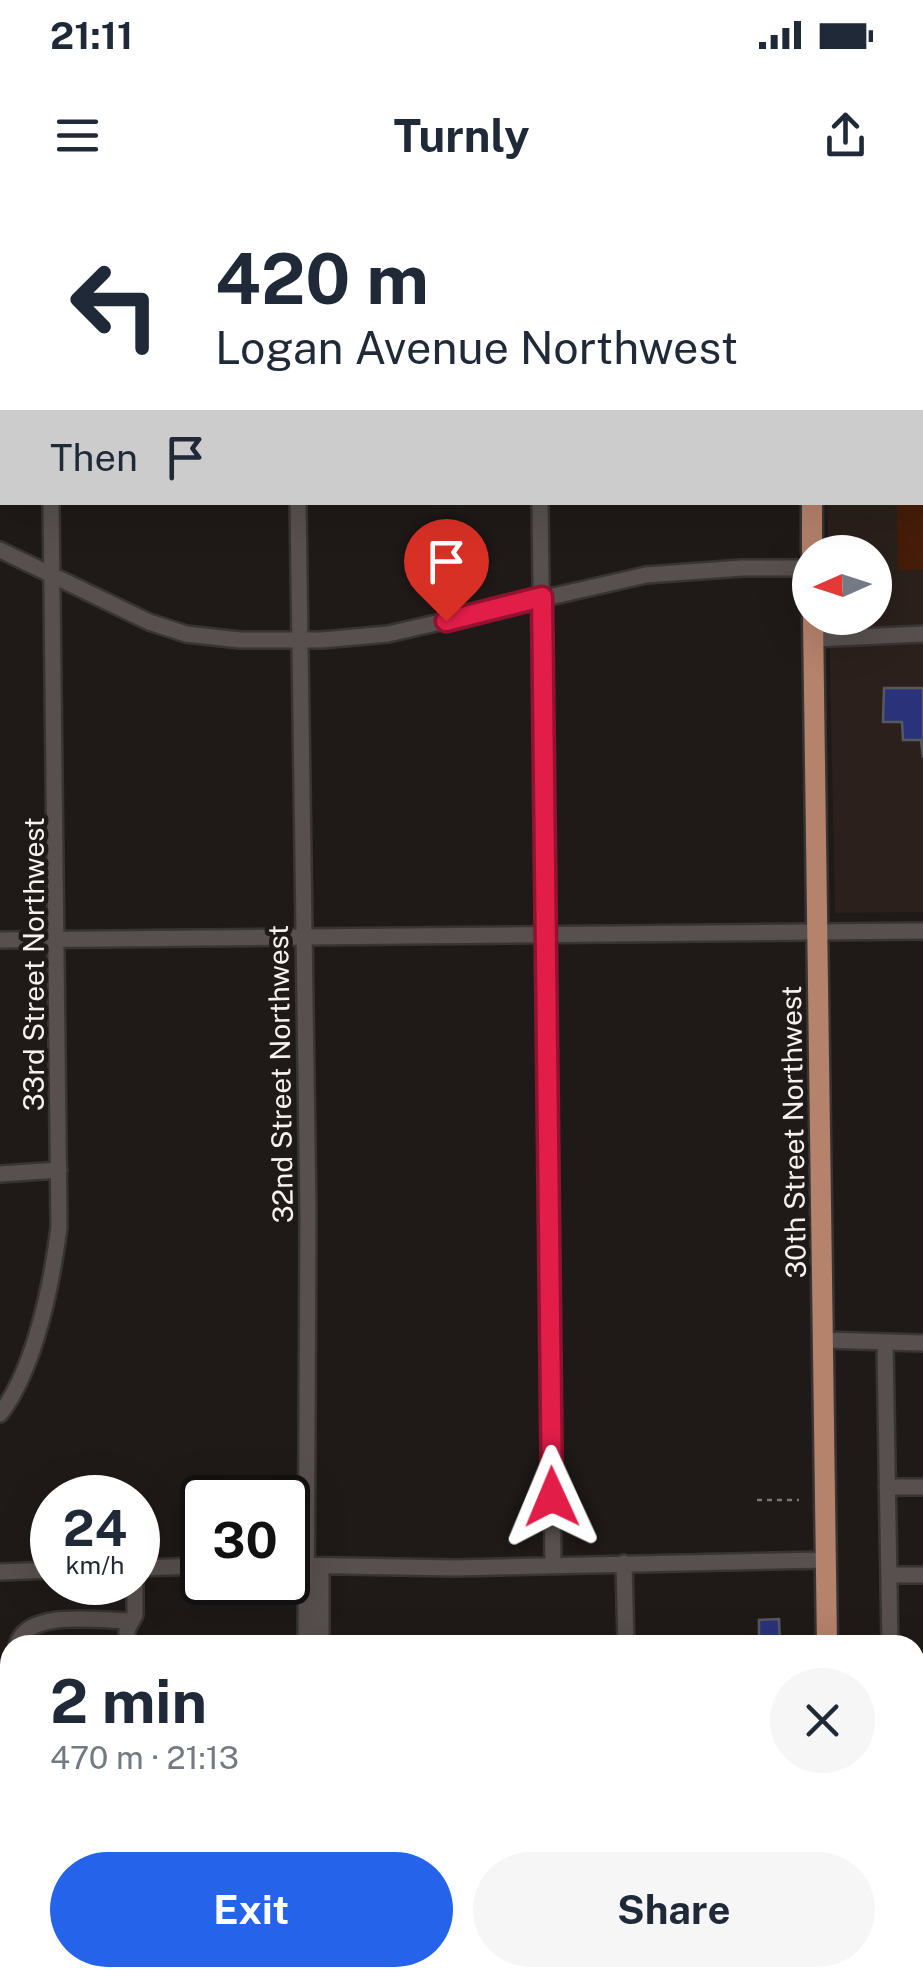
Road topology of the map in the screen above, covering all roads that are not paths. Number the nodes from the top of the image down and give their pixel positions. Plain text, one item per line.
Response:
1 (51, 505) edge
2 (298, 505) edge
3 (540, 505) edge
4 (812, 505) edge
5 (812, 535) edge
6 (0, 550) edge
7 (792, 568) edge
8 (52, 577) junction
9 (542, 597) junction
10 (892, 632) edge
11 (923, 634) edge
12 (814, 635) edge
13 (300, 640) junction
14 (923, 930) edge
15 (818, 932) junction
16 (545, 934) junction
17 (304, 938) junction
18 (0, 940) edge
19 (57, 941) junction
20 (59, 1170) junction
21 (0, 1174) edge
22 (824, 1340) junction
23 (885, 1342) junction
24 (923, 1344) edge
25 (0, 1414) edge
26 (887, 1487) junction
27 (923, 1487) edge
28 (824, 1560) junction
29 (624, 1563) junction
30 (554, 1564) junction
31 (310, 1566) edge
32 (314, 1566) junction
33 (30, 1571) edge
34 (0, 1572) edge
35 (923, 1575) edge
36 (889, 1576) junction
37 (133, 1605) edge
38 (132, 1621) junction
39 (21, 1635) edge
40 (130, 1635) edge
41 (307, 1635) edge
42 (320, 1635) edge
43 (626, 1635) edge
44 (827, 1635) edge
45 (890, 1635) edge

1 - 8 street, 33rd Street Northwest
2 - 13 street, 32nd Street Northwest
3 - 9 street
4 - 5 main road
6 - 8 street
7 - 9 street
8 - 13 street
8 - 19 street, 33rd Street Northwest
9 - 13 street
9 - 16 street
10 - 11 street
12 - 15 main road, 30th Street Northwest
13 - 17 street, 32nd Street Northwest
14 - 15 street
15 - 16 street
15 - 22 main road, 30th Street Northwest
16 - 17 street
16 - 30 street
17 - 19 street
17 - 32 street, 32nd Street Northwest
18 - 19 street
19 - 20 street, 33rd Street Northwest
20 - 21 street
20 - 25 street, 33rd Street Northwest
22 - 23 street
22 - 28 main road, 30th Street Northwest
23 - 24 street
23 - 26 street
26 - 27 street
26 - 36 street
28 - 29 street
28 - 44 main road, 30th Street Northwest
29 - 30 street
29 - 43 street
30 - 32 street
31 - 32 street
32 - 41 street, 32nd Street Northwest
32 - 42 street
33 - 34 street
35 - 36 street
36 - 45 street
37 - 38 street
38 - 39 street
38 - 40 street

